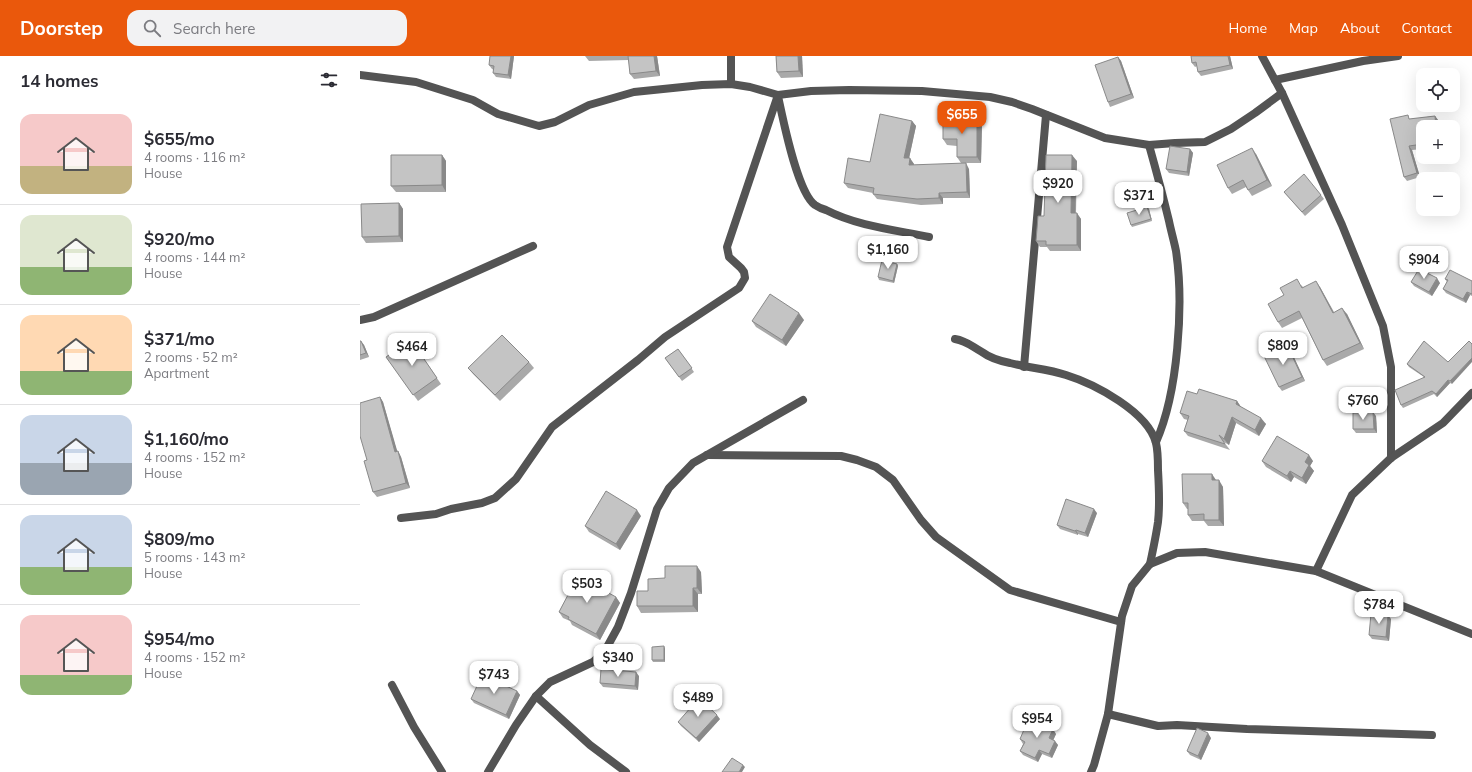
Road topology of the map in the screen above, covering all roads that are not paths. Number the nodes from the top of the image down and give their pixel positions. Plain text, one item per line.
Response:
1 (731, 56) edge
2 (1262, 56) edge
3 (1398, 56) edge
4 (360, 76) edge
5 (1275, 80) junction
6 (731, 84) junction
7 (1282, 93) junction
8 (778, 95) junction
9 (1046, 115) junction
10 (1149, 145) junction
11 (929, 237) dead end
12 (533, 246) dead end
13 (360, 320) edge
14 (955, 340) dead end
15 (1024, 367) junction
16 (1472, 393) edge
17 (803, 400) dead end
18 (1156, 442) junction
19 (707, 455) junction
20 (1391, 458) junction
21 (401, 518) dead end
22 (1150, 564) junction
23 (1316, 571) junction
24 (1121, 622) junction
25 (1472, 634) edge
26 (392, 685) dead end
27 (536, 696) junction
28 (1108, 714) junction
29 (1432, 735) dead end
30 (442, 772) edge
31 (488, 772) edge
32 (626, 772) edge
33 (1091, 772) edge

1 - 6 street
2 - 5 street
3 - 5 street
4 - 6 street
5 - 7 street
6 - 8 street
7 - 10 street
7 - 20 street
8 - 9 street
8 - 11 street
8 - 21 street
9 - 10 street
9 - 15 street
10 - 18 street
12 - 13 street
14 - 15 street
15 - 18 street
16 - 20 street
17 - 19 street
18 - 22 street
19 - 24 street
19 - 27 street
20 - 23 street
22 - 23 street
22 - 24 street
23 - 25 street
24 - 28 street
26 - 30 street
27 - 31 street
27 - 32 street
28 - 29 street
28 - 33 street

